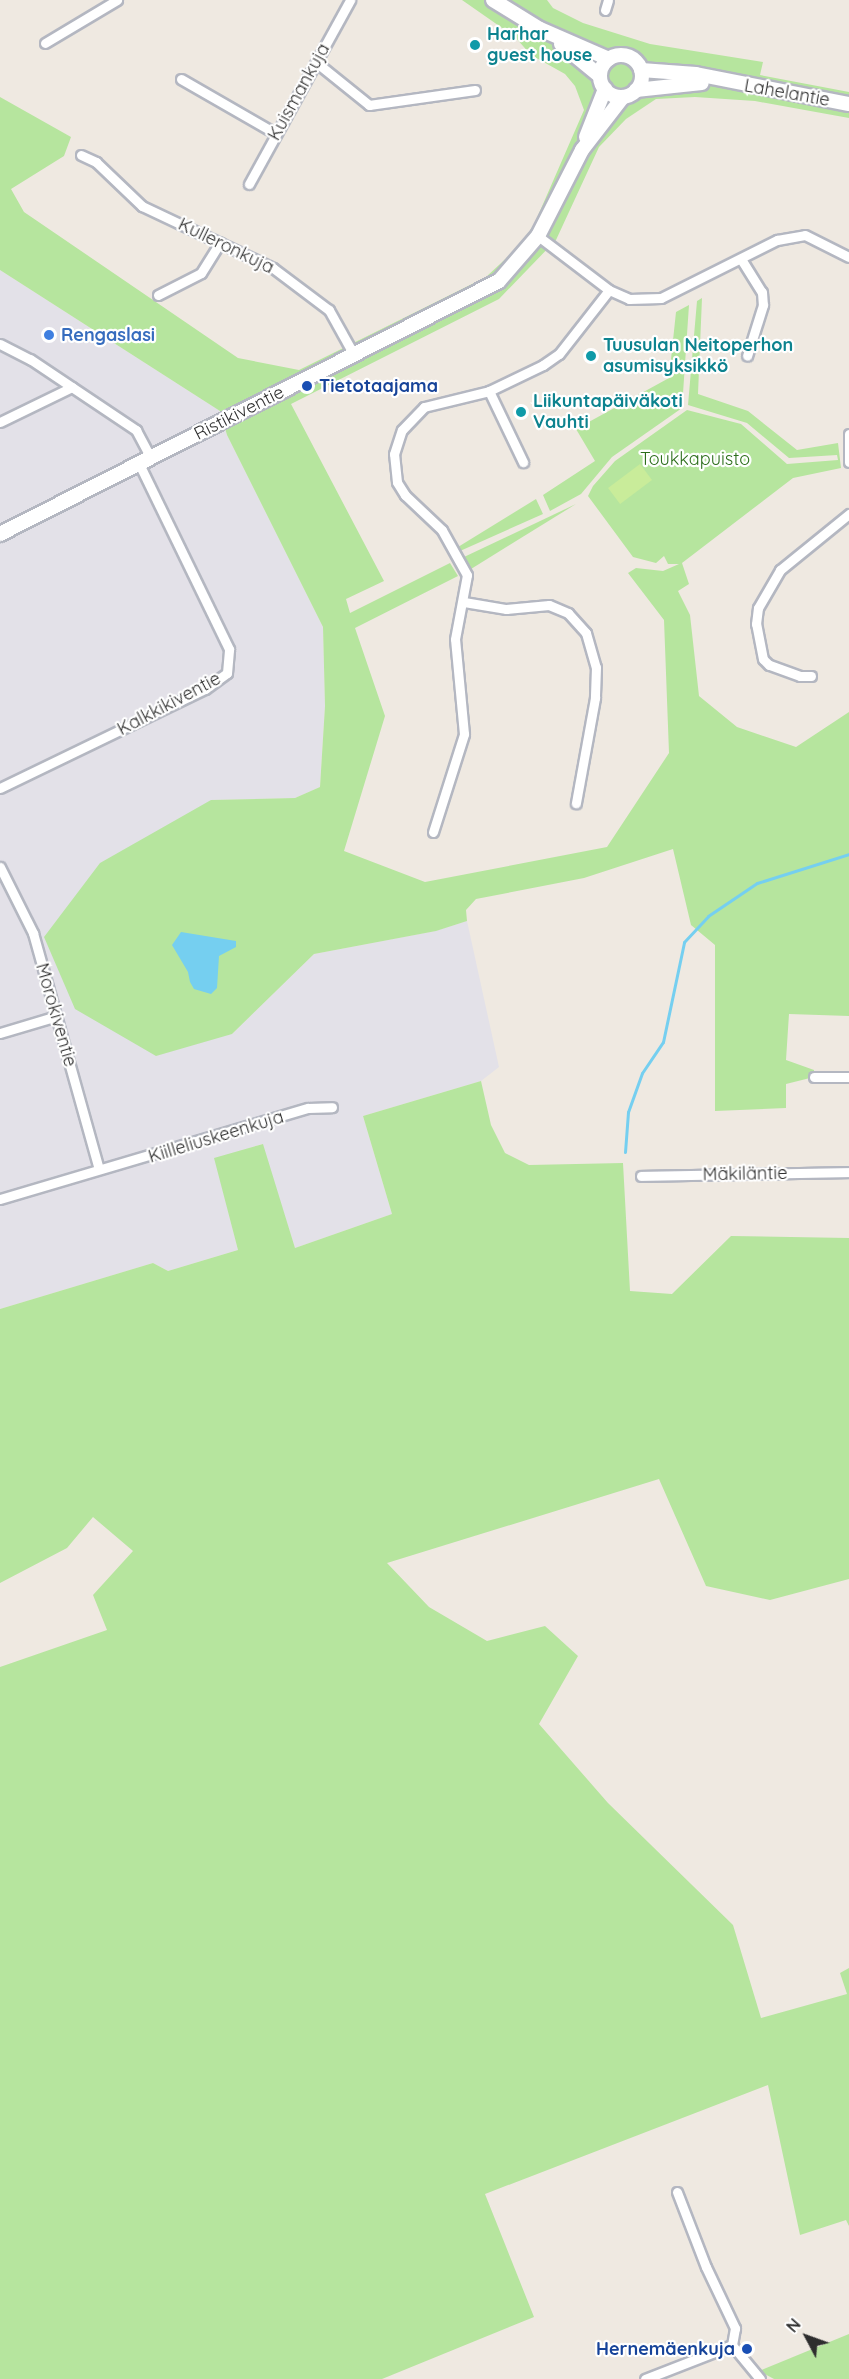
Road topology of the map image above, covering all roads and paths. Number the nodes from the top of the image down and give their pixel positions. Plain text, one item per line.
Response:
1 (117, 0) edge
2 (350, 0) edge
3 (493, 0) edge
4 (540, 29) junction
5 (45, 43) dead end
6 (609, 58) junction
7 (316, 63) junction
8 (641, 70) junction
9 (181, 79) dead end
10 (602, 82) junction
11 (725, 82) junction
12 (475, 90) dead end
13 (636, 90) junction
14 (623, 97) junction
15 (849, 104) edge
16 (275, 134) junction
17 (582, 150) junction
18 (81, 155) dead end
19 (249, 184) dead end
20 (538, 237) junction
21 (220, 242) junction
22 (849, 257) edge
23 (741, 259) junction
24 (609, 290) junction
25 (158, 295) dead end
26 (0, 344) edge
27 (354, 355) junction
28 (747, 356) dead end
29 (72, 387) junction
30 (489, 391) junction
31 (0, 422) edge
32 (849, 434) edge
33 (145, 461) junction
34 (523, 462) dead end
35 (849, 462) edge
36 (849, 514) edge
37 (0, 534) edge
38 (464, 602) junction
39 (812, 675) dead end
40 (0, 788) edge
41 (576, 803) dead end
42 (433, 832) dead end
43 (0, 867) edge
44 (57, 1016) junction
45 (0, 1033) edge
46 (814, 1077) dead end
47 (849, 1077) edge
48 (332, 1107) dead end
49 (99, 1168) junction
50 (849, 1172) edge
51 (641, 1176) dead end
52 (0, 1199) edge
53 (677, 2192) dead end
54 (732, 2344) junction
55 (645, 2379) edge
56 (760, 2379) edge

1 - 5 street
2 - 7 street, Kuismankuja
3 - 4 street
4 - 6 street
4 - 10 street
6 - 8 street
6 - 10 street
7 - 12 street
7 - 16 street, Kuismankuja
8 - 11 street, Lahelantie
8 - 13 street
9 - 16 street
10 - 14 street
10 - 17 street, Ristikiventie
11 - 13 street, Lahelantie
11 - 15 street, Lahelantie
13 - 14 street
14 - 17 street, Ristikiventie
16 - 19 street, Kuismankuja
17 - 20 street, Ristikiventie
18 - 21 street, Kulleronkuja
20 - 24 street
20 - 27 street, Ristikiventie
21 - 25 street
21 - 27 street, Kulleronkuja
22 - 23 street
23 - 24 street
23 - 28 street
24 - 30 street
26 - 29 street
27 - 33 street, Ristikiventie
29 - 31 street
29 - 33 street
30 - 34 street
30 - 38 street
32 - 35 street
33 - 37 street, Ristikiventie
33 - 40 street, Kalkkikiventie
36 - 39 street
38 - 41 street
38 - 42 street
43 - 44 street, Morokiventie
44 - 45 street
44 - 49 street, Morokiventie
46 - 47 street
48 - 49 street, Kiilleliuskeenkuja
49 - 52 street, Kiilleliuskeenkuja
50 - 51 street, Mäkiläntie
53 - 54 street
54 - 55 street
54 - 56 street

